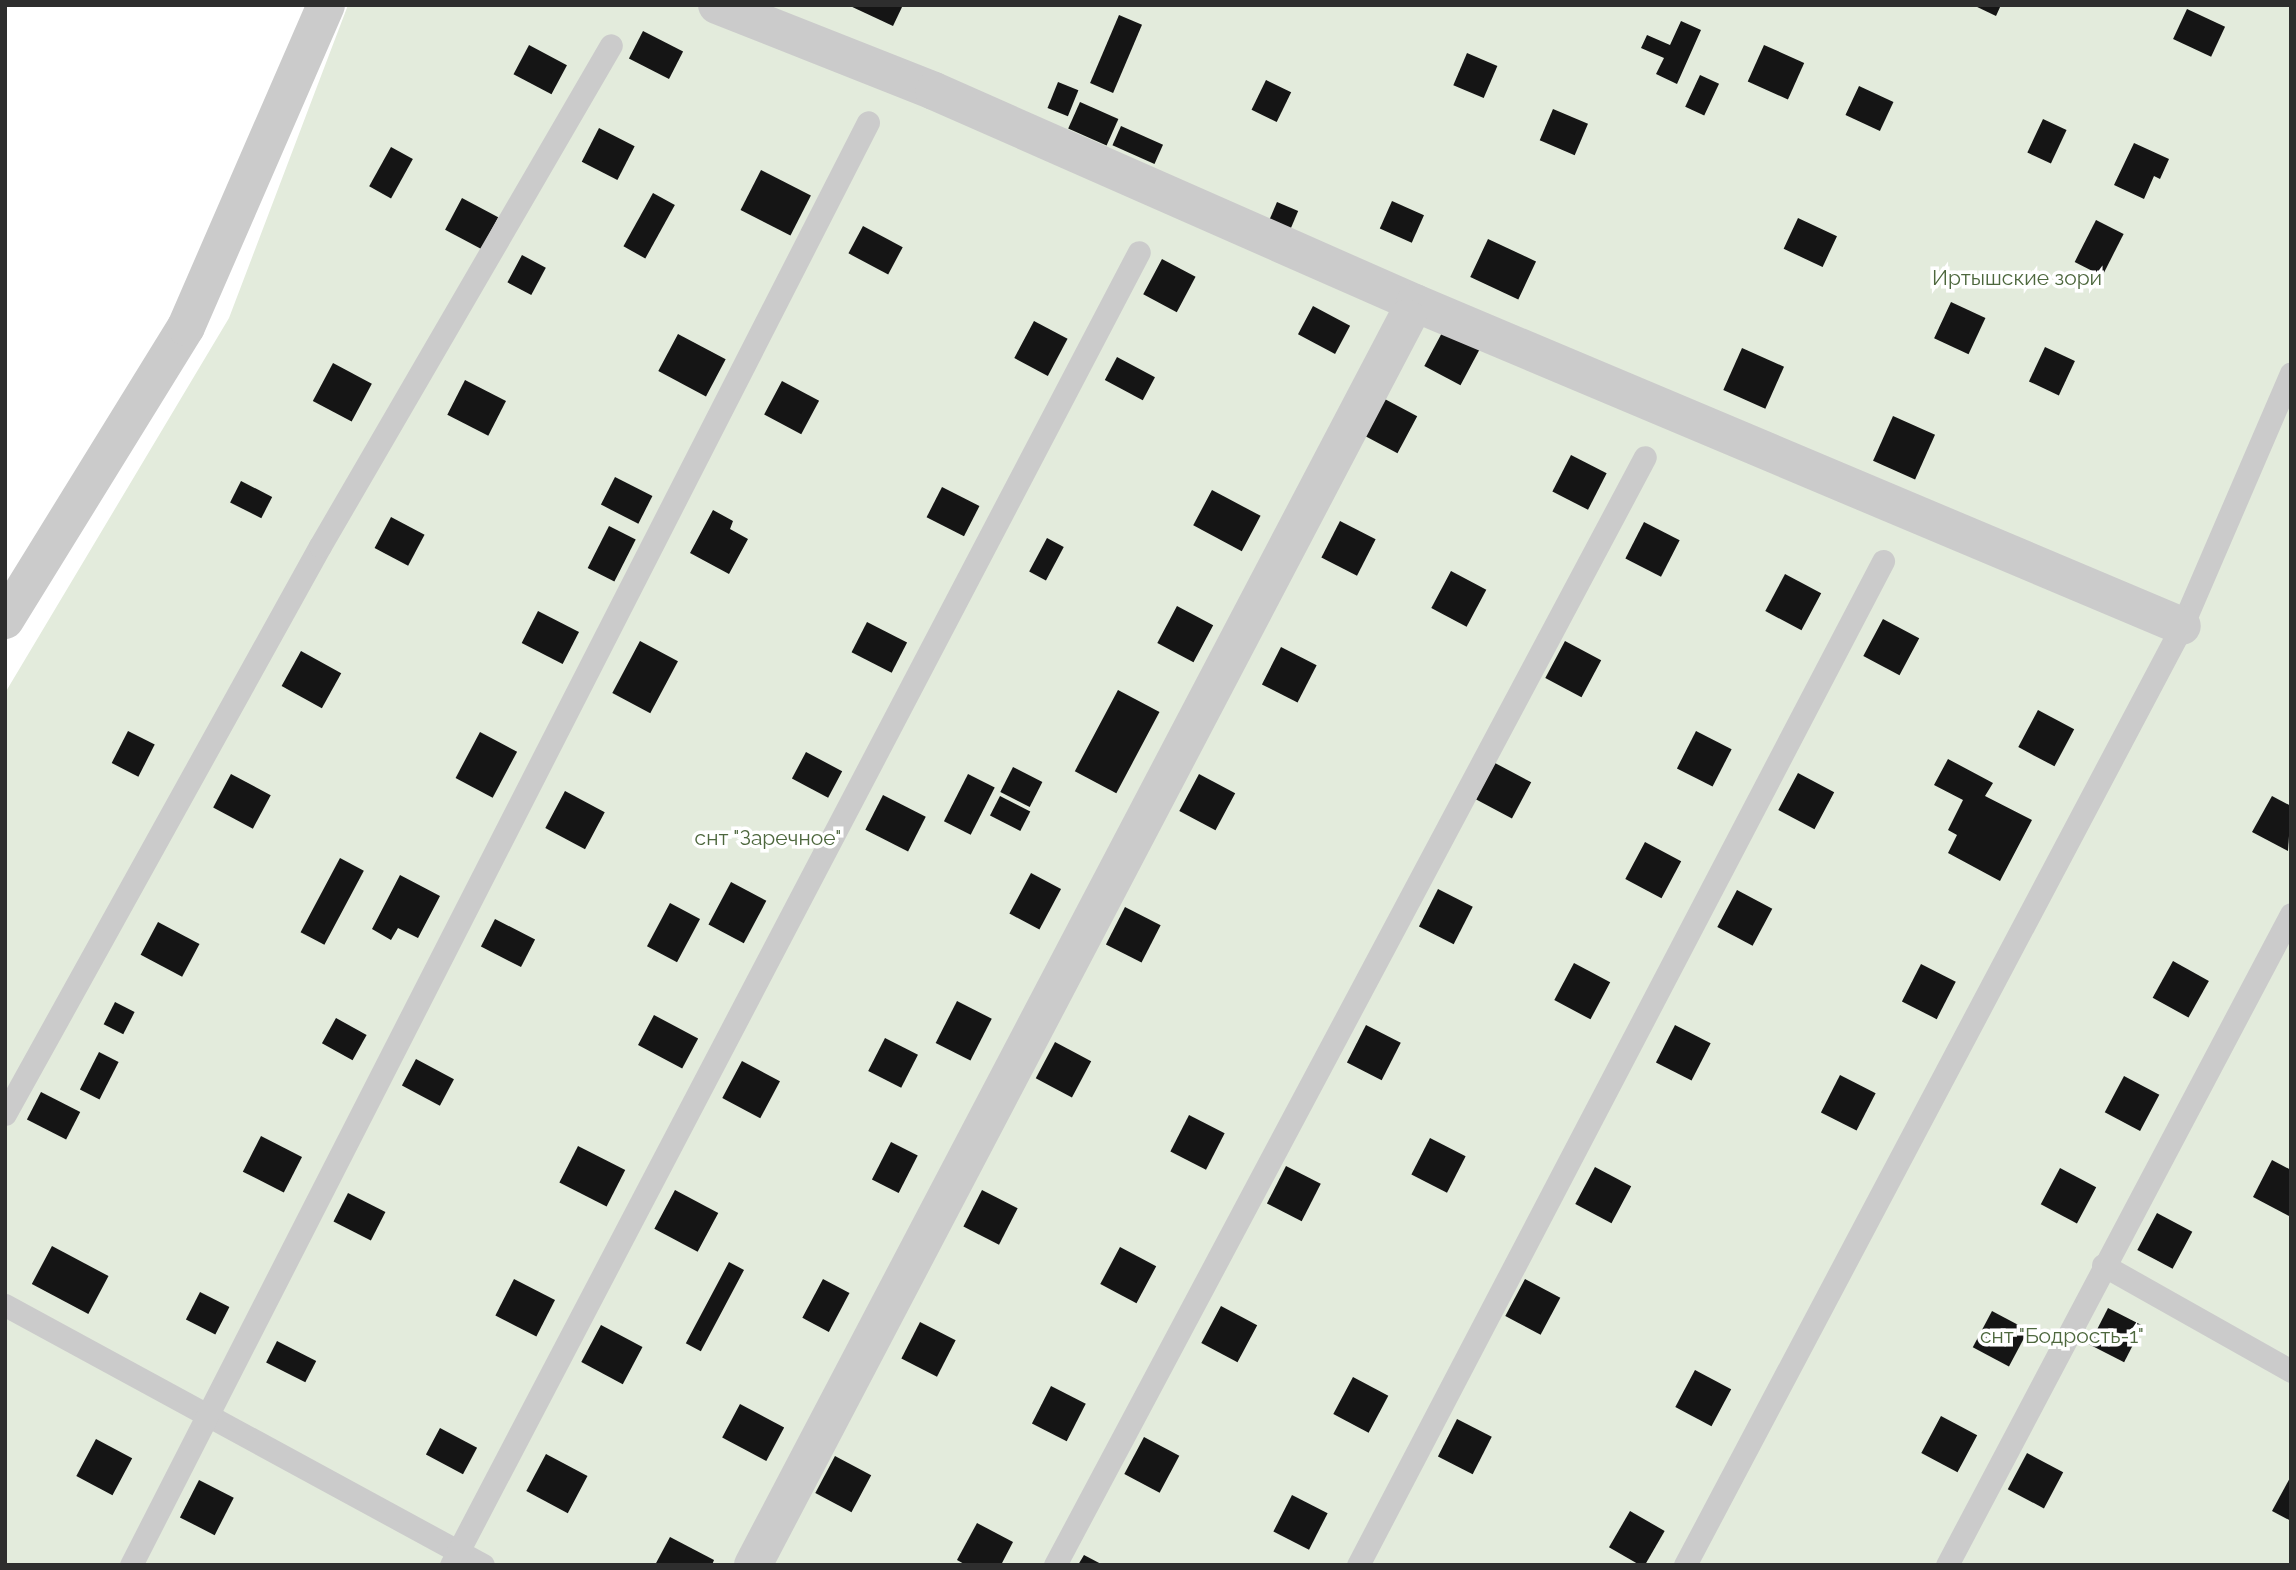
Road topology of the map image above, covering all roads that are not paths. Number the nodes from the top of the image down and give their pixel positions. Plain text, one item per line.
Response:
1 (326, 5) edge
2 (717, 5) edge
3 (611, 45) dead end
4 (868, 122) dead end
5 (1139, 252) dead end
6 (1407, 318) dead end
7 (2291, 373) edge
8 (1645, 457) dead end
9 (1883, 561) dead end
10 (5, 620) edge
11 (2182, 626) junction
12 (2291, 914) edge
13 (5, 1114) edge
14 (2103, 1265) junction
15 (5, 1305) edge
16 (2291, 1371) edge
17 (210, 1415) junction
18 (454, 1558) edge
19 (131, 1565) edge
20 (483, 1565) edge
21 (753, 1565) edge
22 (1055, 1565) edge
23 (1358, 1565) edge
24 (1685, 1565) edge
25 (1947, 1565) edge

1 - 10 street
2 - 11 street
3 - 13 lane
4 - 17 lane
5 - 18 lane
6 - 21 street
7 - 11 lane
8 - 22 lane
9 - 23 lane
11 - 24 lane
12 - 14 lane
14 - 16 lane
14 - 25 lane
15 - 17 lane
17 - 18 lane
17 - 19 lane
18 - 20 lane

